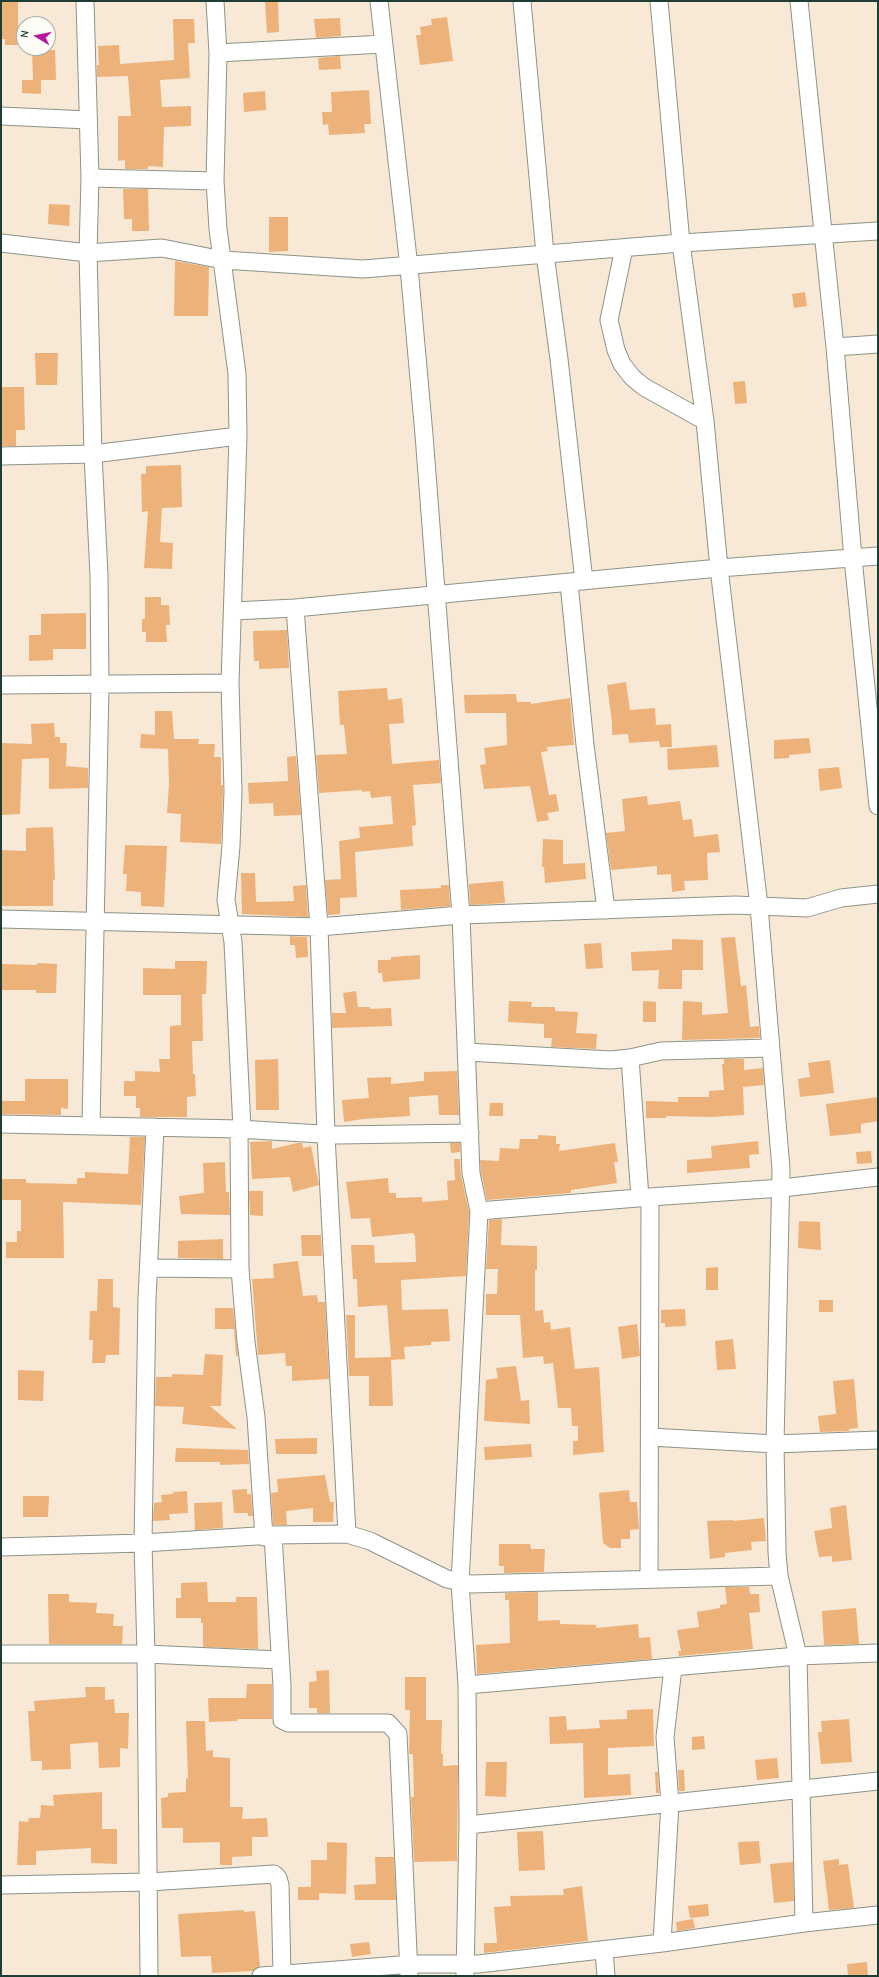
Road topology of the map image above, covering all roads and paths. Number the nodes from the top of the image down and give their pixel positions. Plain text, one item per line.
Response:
1 (84, 1) edge
2 (215, 1) edge
3 (378, 1) edge
4 (522, 1) edge
5 (659, 1) edge
6 (799, 1) edge
7 (383, 44) junction
8 (218, 53) junction
9 (1, 116) edge
10 (88, 120) junction
11 (90, 178) junction
12 (215, 181) junction
13 (878, 231) edge
14 (823, 235) junction
15 (1, 243) edge
16 (681, 243) junction
17 (624, 248) junction
18 (88, 253) junction
19 (545, 254) junction
20 (223, 260) junction
21 (409, 267) junction
22 (878, 344) edge
23 (835, 347) junction
24 (705, 421) junction
25 (238, 436) junction
26 (93, 454) junction
27 (1, 456) edge
28 (878, 556) edge
29 (853, 558) junction
30 (719, 568) junction
31 (576, 582) junction
32 (436, 596) junction
33 (295, 608) junction
34 (233, 611) junction
35 (230, 683) junction
36 (1, 685) edge
37 (100, 686) junction
38 (873, 699) edge
39 (878, 806) edge
40 (878, 894) edge
41 (759, 906) junction
42 (606, 910) junction
43 (461, 916) junction
44 (1, 919) edge
45 (95, 921) junction
46 (231, 925) junction
47 (319, 927) junction
48 (770, 1048) junction
49 (467, 1052) junction
50 (630, 1058) junction
51 (1, 1124) edge
52 (92, 1125) junction
53 (155, 1127) junction
54 (241, 1129) junction
55 (470, 1133) junction
56 (326, 1135) junction
57 (878, 1177) edge
58 (782, 1188) junction
59 (645, 1197) junction
60 (479, 1211) junction
61 (149, 1268) junction
62 (240, 1269) junction
63 (650, 1437) junction
64 (878, 1440) edge
65 (775, 1444) junction
66 (347, 1534) junction
67 (269, 1536) junction
68 (143, 1542) junction
69 (1, 1547) edge
70 (779, 1576) junction
71 (649, 1579) junction
72 (460, 1583) junction
73 (878, 1653) edge
74 (1, 1654) edge
75 (146, 1654) junction
76 (798, 1656) junction
77 (280, 1660) junction
78 (673, 1668) junction
79 (467, 1685) junction
80 (878, 1781) edge
81 (800, 1789) junction
82 (670, 1804) junction
83 (468, 1825) junction
84 (149, 1882) junction
85 (1, 1885) edge
86 (878, 1915) edge
87 (804, 1923) junction
88 (662, 1943) junction
89 (604, 1950) junction
90 (465, 1970) edge
91 (409, 1971) edge
92 (282, 1974) junction
93 (149, 1976) edge
94 (261, 1976) edge
95 (606, 1976) edge

1 - 10 street
2 - 8 street
3 - 7 street
4 - 19 street
5 - 16 street
6 - 14 street
7 - 8 street
7 - 21 street
8 - 12 street
9 - 10 street
10 - 11 street
11 - 12 street
11 - 18 street
12 - 20 street
13 - 14 street
14 - 16 street
14 - 23 street
15 - 18 street
16 - 17 street
16 - 24 street
17 - 19 street
17 - 24 street
18 - 20 street
18 - 26 street
19 - 21 street
19 - 31 street
20 - 21 street
20 - 25 street
21 - 32 street
22 - 23 street
23 - 29 street
24 - 30 street
25 - 26 street
25 - 34 street
26 - 27 street
26 - 37 street
28 - 29 street
29 - 30 street
29 - 38 street
30 - 31 street
30 - 41 street
31 - 32 street
31 - 42 street
32 - 33 street
32 - 43 street
33 - 34 street
33 - 47 street
34 - 35 street
35 - 37 street
35 - 46 street
36 - 37 street
37 - 45 street
38 - 39 street
40 - 41 street
41 - 42 street
41 - 48 street
42 - 43 street
43 - 47 street
43 - 49 street
44 - 45 street
45 - 46 street
45 - 52 street
46 - 47 street
46 - 54 street
47 - 56 street
48 - 50 street
48 - 58 street
49 - 50 street
49 - 55 street
50 - 59 street
51 - 52 street
52 - 53 street
53 - 54 street
53 - 61 street
54 - 56 street
54 - 62 street
55 - 56 street
55 - 60 street
56 - 66 street
57 - 58 street
58 - 59 street
58 - 65 street
59 - 60 street
59 - 63 street
60 - 72 street
61 - 62 street
61 - 68 street
62 - 67 street
63 - 65 street
63 - 71 street
64 - 65 street
65 - 70 street
66 - 67 street
66 - 72 street
67 - 68 street
67 - 77 street
68 - 69 street
68 - 75 street
70 - 71 street
70 - 76 street
71 - 72 street
72 - 79 street
73 - 76 street
74 - 75 street
75 - 77 street
75 - 84 street
76 - 78 street
76 - 81 street
77 - 91 street
78 - 79 street
78 - 82 street
79 - 83 street
80 - 81 street
81 - 82 street
81 - 87 street
82 - 83 street
82 - 88 street
83 - 90 street
84 - 85 street
84 - 92 street
84 - 93 street
86 - 87 street
87 - 88 street
88 - 89 street
89 - 90 street
89 - 95 street
90 - 91 street
91 - 92 street
92 - 94 street

